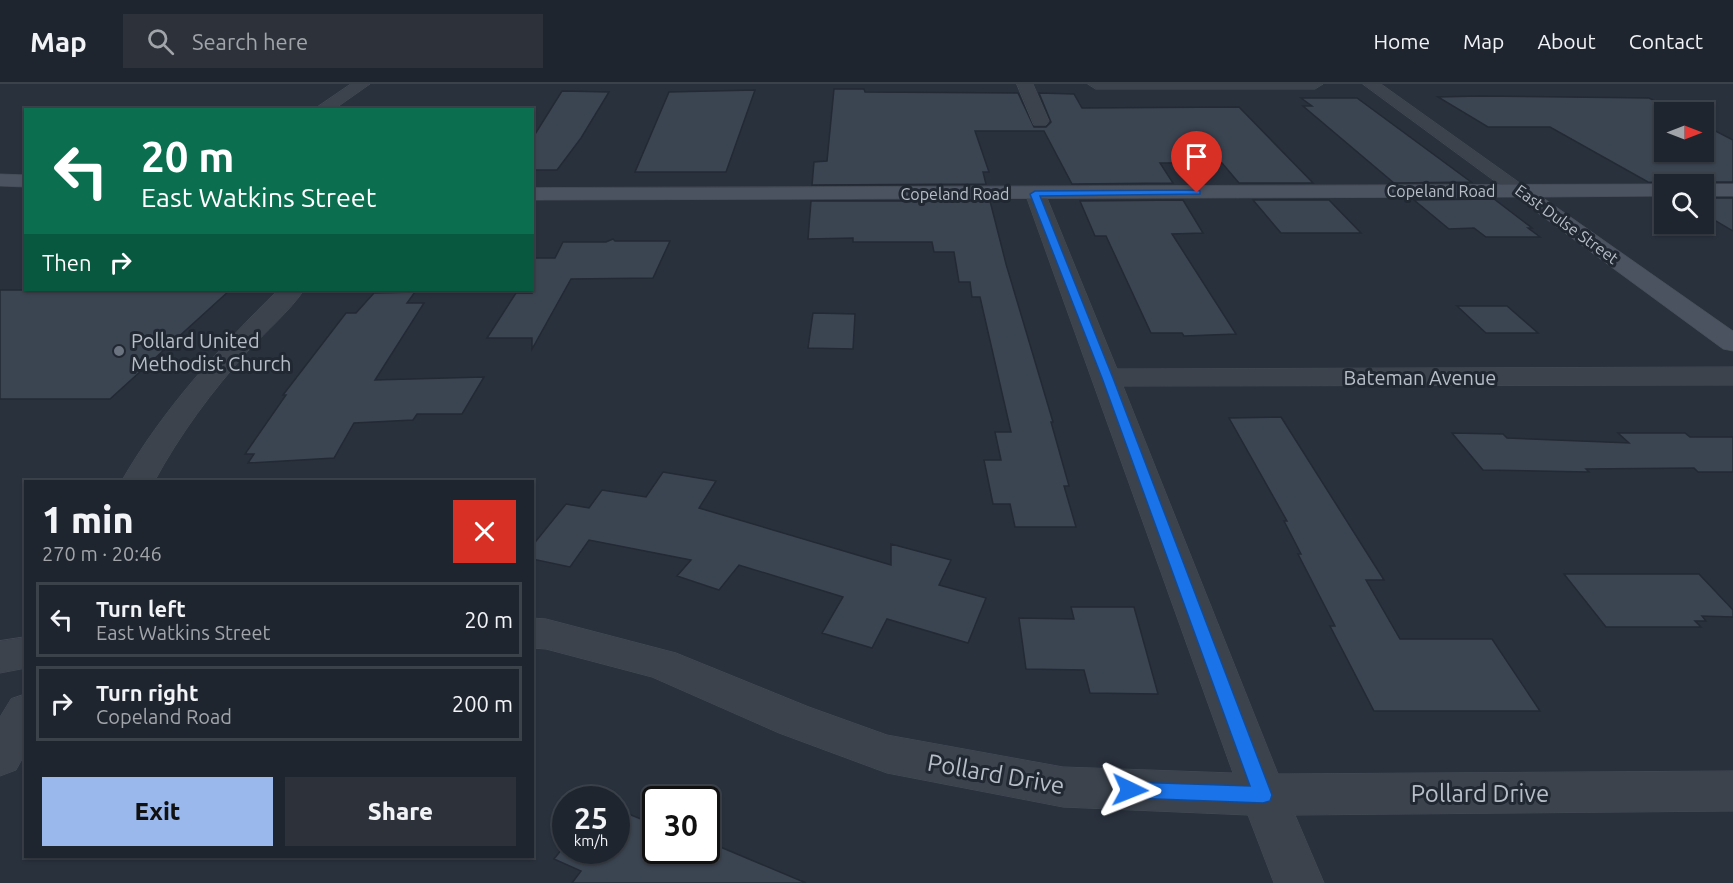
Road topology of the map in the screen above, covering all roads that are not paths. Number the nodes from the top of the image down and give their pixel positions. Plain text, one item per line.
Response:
1 (362, 84) edge
2 (1025, 84) edge
3 (1096, 84) edge
4 (1315, 84) edge
5 (1371, 84) edge
6 (324, 108) edge
7 (1040, 121) dead end
8 (0, 180) edge
9 (24, 181) edge
10 (1654, 190) edge
11 (1714, 190) edge
12 (1733, 190) edge
13 (1521, 191) junction
14 (534, 194) edge
15 (1035, 194) junction
16 (291, 291) edge
17 (1733, 343) edge
18 (1733, 376) edge
19 (1108, 378) junction
20 (138, 480) edge
21 (534, 633) edge
22 (24, 652) edge
23 (0, 657) edge
24 (24, 715) edge
25 (0, 757) edge
26 (1733, 791) edge
27 (1263, 795) junction
28 (1299, 883) edge

1 - 6 street
2 - 7 street
3 - 4 street
5 - 13 street, East Dulse Street
8 - 9 street
10 - 13 street, Copeland Road
11 - 12 street
13 - 15 street, Copeland Road
13 - 17 street, East Dulse Street
14 - 15 street, Copeland Road
15 - 19 street
16 - 20 street
18 - 19 street, Bateman Avenue
19 - 27 street
21 - 27 street, Pollard Drive
22 - 23 street
24 - 25 street
26 - 27 street, Pollard Drive
27 - 28 street

